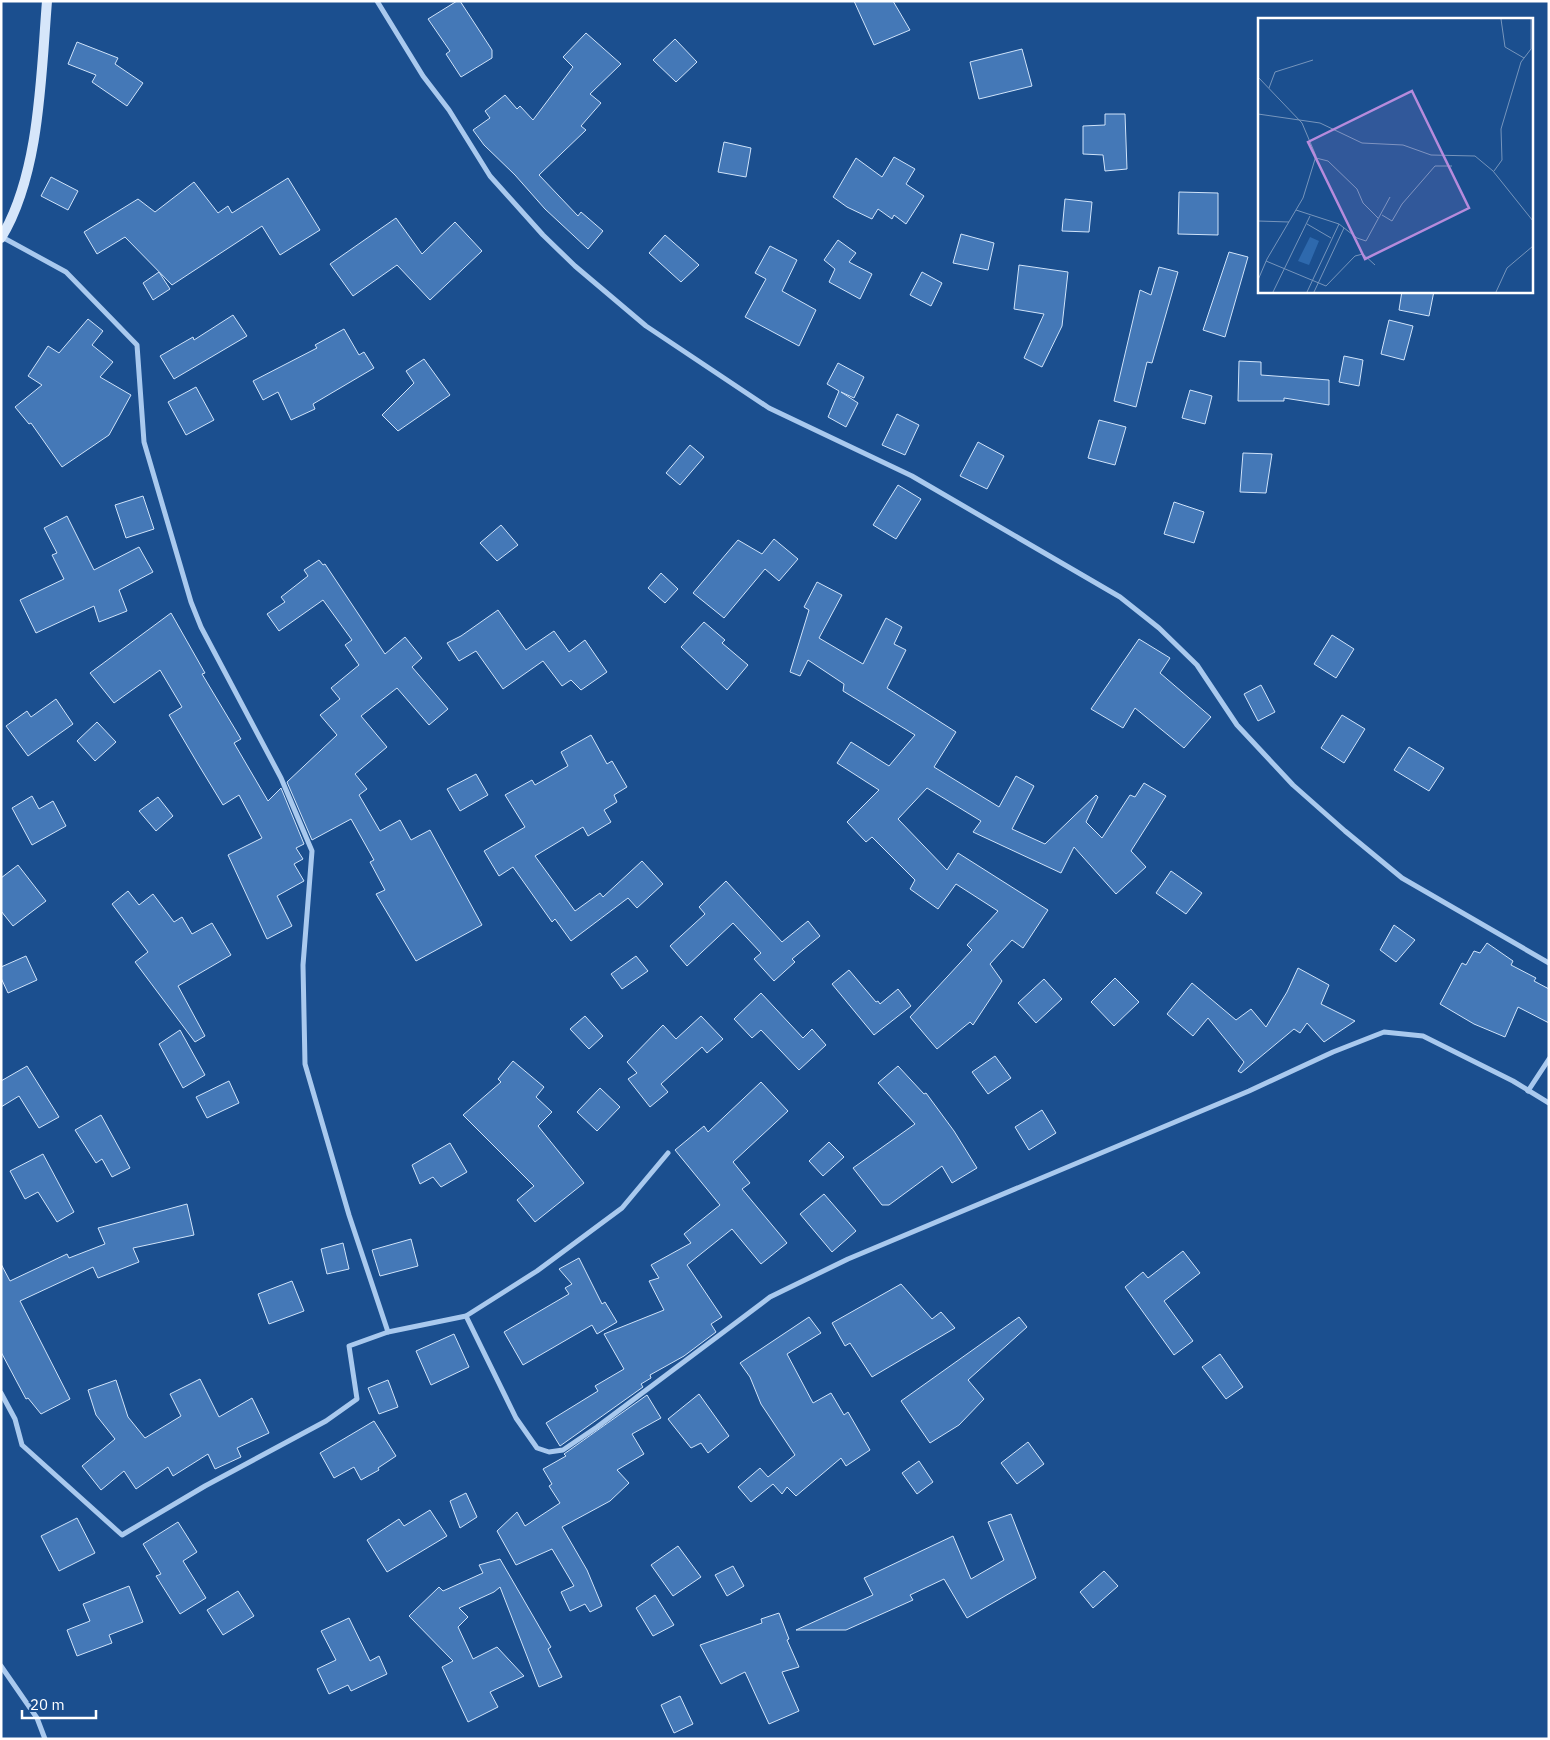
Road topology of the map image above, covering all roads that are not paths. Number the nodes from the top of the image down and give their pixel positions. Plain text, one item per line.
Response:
1 (47, 1) edge
2 (377, 1) edge
3 (2, 238) edge
4 (1549, 963) edge
5 (1549, 1059) edge
6 (1528, 1091) junction
7 (1549, 1103) edge
8 (668, 1153) dead end
9 (466, 1316) junction
10 (388, 1332) junction
11 (1, 1393) edge
12 (1, 1666) edge
13 (45, 1739) edge

1 - 3 street
2 - 4 street
3 - 10 street
5 - 6 street
6 - 7 street
6 - 9 street
8 - 9 street
9 - 10 street
10 - 11 street
12 - 13 street

